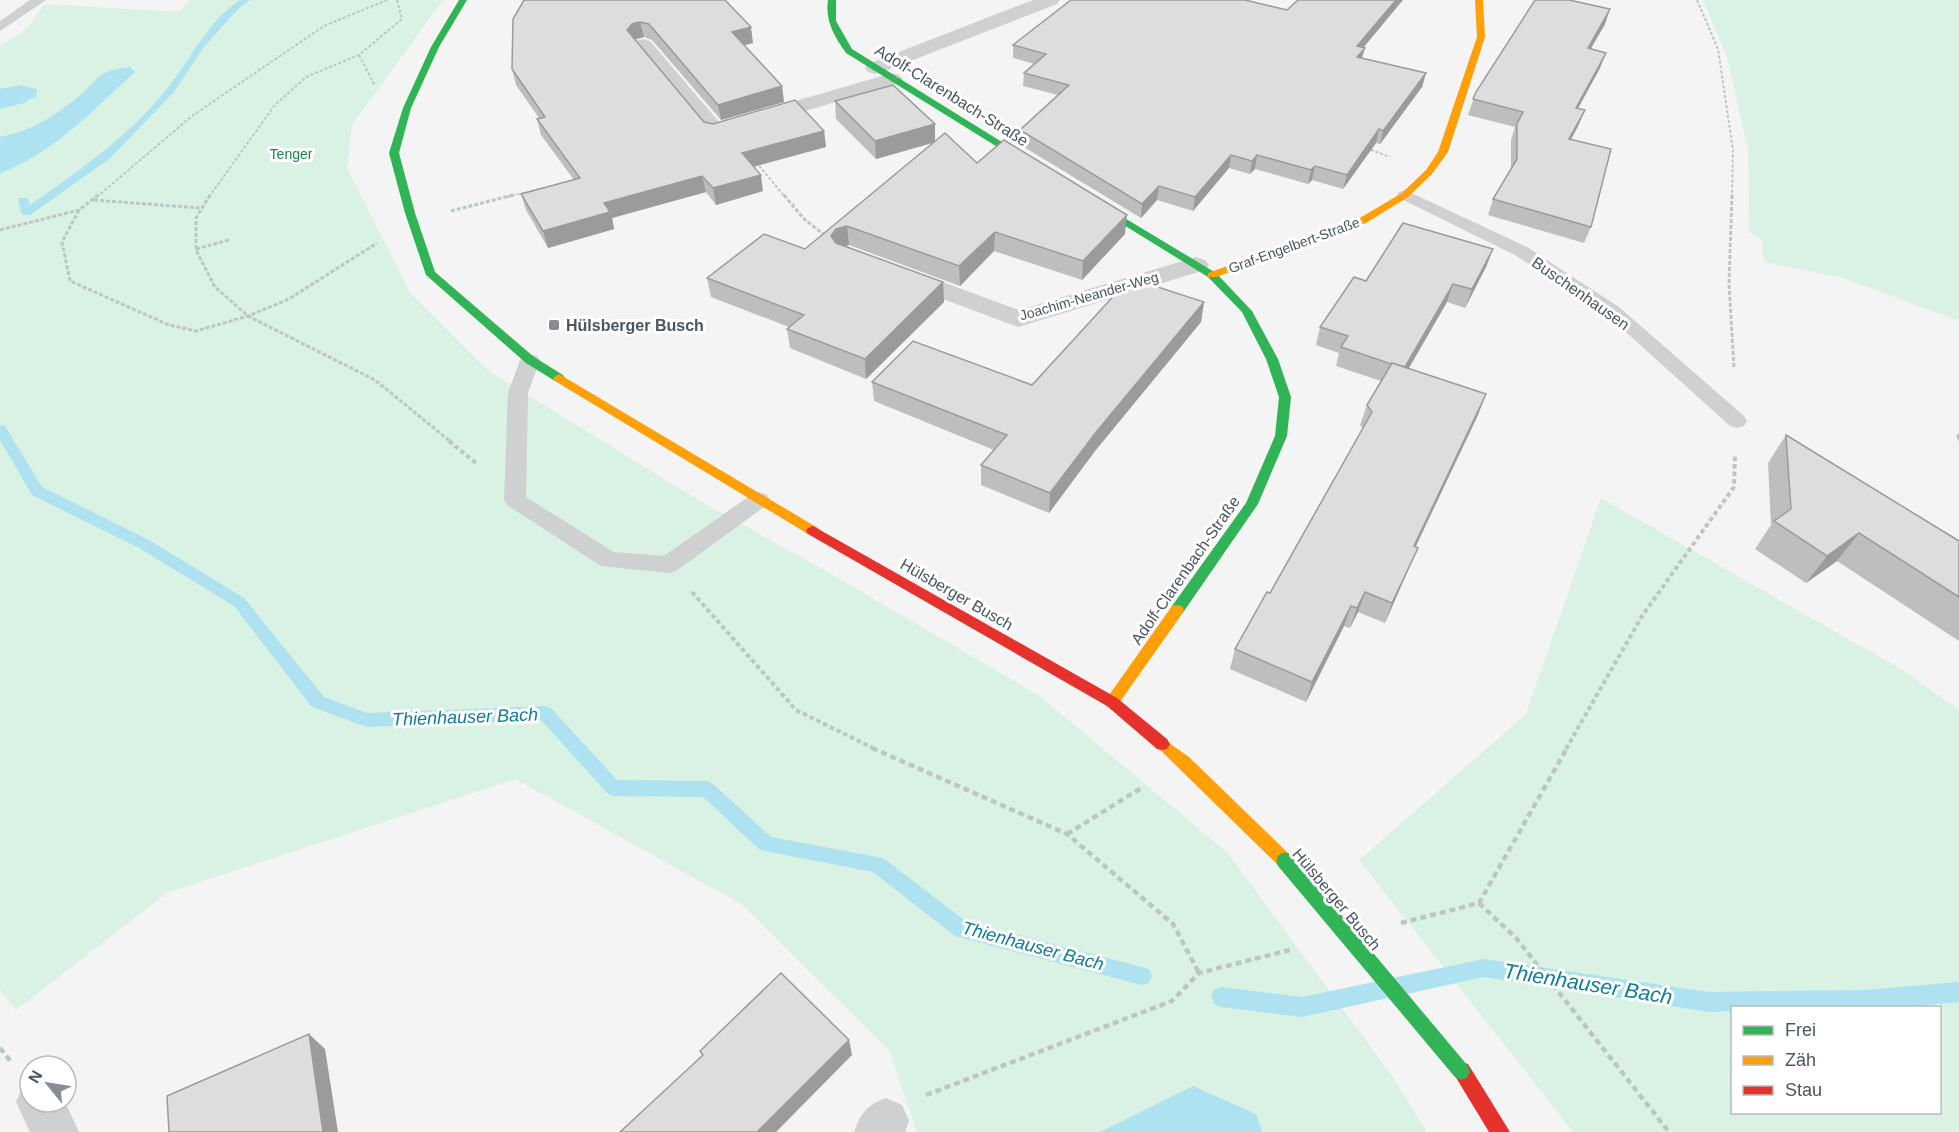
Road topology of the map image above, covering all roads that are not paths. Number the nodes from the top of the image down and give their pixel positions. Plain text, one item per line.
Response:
1 (39, 0) edge
2 (463, 0) edge
3 (832, 0) edge
4 (1050, 0) edge
5 (1479, 0) edge
6 (0, 27) edge
7 (643, 45) edge
8 (884, 73) junction
9 (1044, 172) edge
10 (1074, 190) edge
11 (1405, 195) junction
12 (848, 255) edge
13 (1204, 270) junction
14 (530, 360) junction
15 (1737, 421) road end
16 (759, 500) junction
17 (1112, 702) junction
18 (45, 1114) edge
19 (56, 1132) edge
20 (1500, 1132) edge

1 - 6 lane
2 - 14 street, Hülsberger Busch
3 - 8 street, Adolf-Clarenbach-Straße
4 - 8 street
5 - 11 street, Graf-Engelbert-Straße
7 - 8 street
8 - 9 street, Adolf-Clarenbach-Straße
10 - 13 street, Adolf-Clarenbach-Straße
11 - 13 street, Graf-Engelbert-Straße
11 - 15 lane, Buschenhausen
12 - 13 street, Joachim-Neander-Weg
13 - 17 street, Adolf-Clarenbach-Straße
14 - 16 street, Hülsberger Busch
14 - 16 lane
16 - 17 street, Hülsberger Busch
17 - 20 street, Hülsberger Busch, bridge
18 - 19 street

